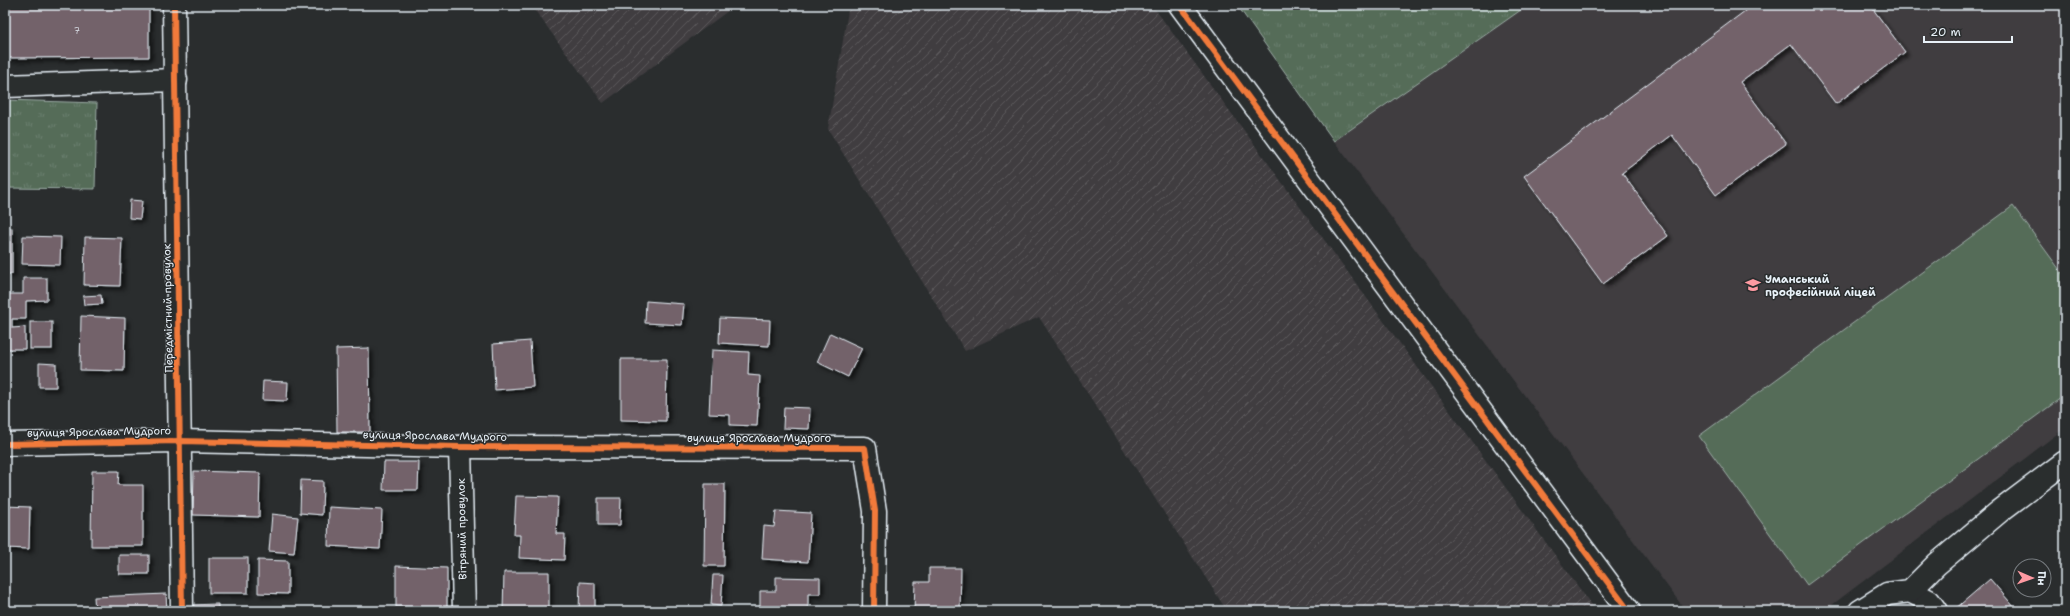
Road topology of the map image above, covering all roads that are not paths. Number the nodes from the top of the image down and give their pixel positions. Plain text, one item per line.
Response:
1 (174, 5) edge
2 (1180, 5) edge
3 (176, 80) junction
4 (5, 86) edge
5 (180, 441) junction
6 (5, 444) edge
7 (460, 447) junction
8 (2065, 462) edge
9 (1910, 591) junction
10 (182, 611) edge
11 (464, 611) edge
12 (874, 611) edge
13 (1629, 611) edge
14 (1860, 611) edge
15 (1936, 611) edge

1 - 3 street, Передмістний провулок
2 - 13 street
3 - 4 street
3 - 5 street, Передмістний провулок
5 - 6 street, вулиця Ярослава Мудрого
5 - 7 street, вулиця Ярослава Мудрого
5 - 10 street, Передмістний провулок
7 - 11 street, Вітряний провулок
7 - 12 street, вулиця Ярослава Мудрого
8 - 9 street
9 - 14 street
9 - 15 street

